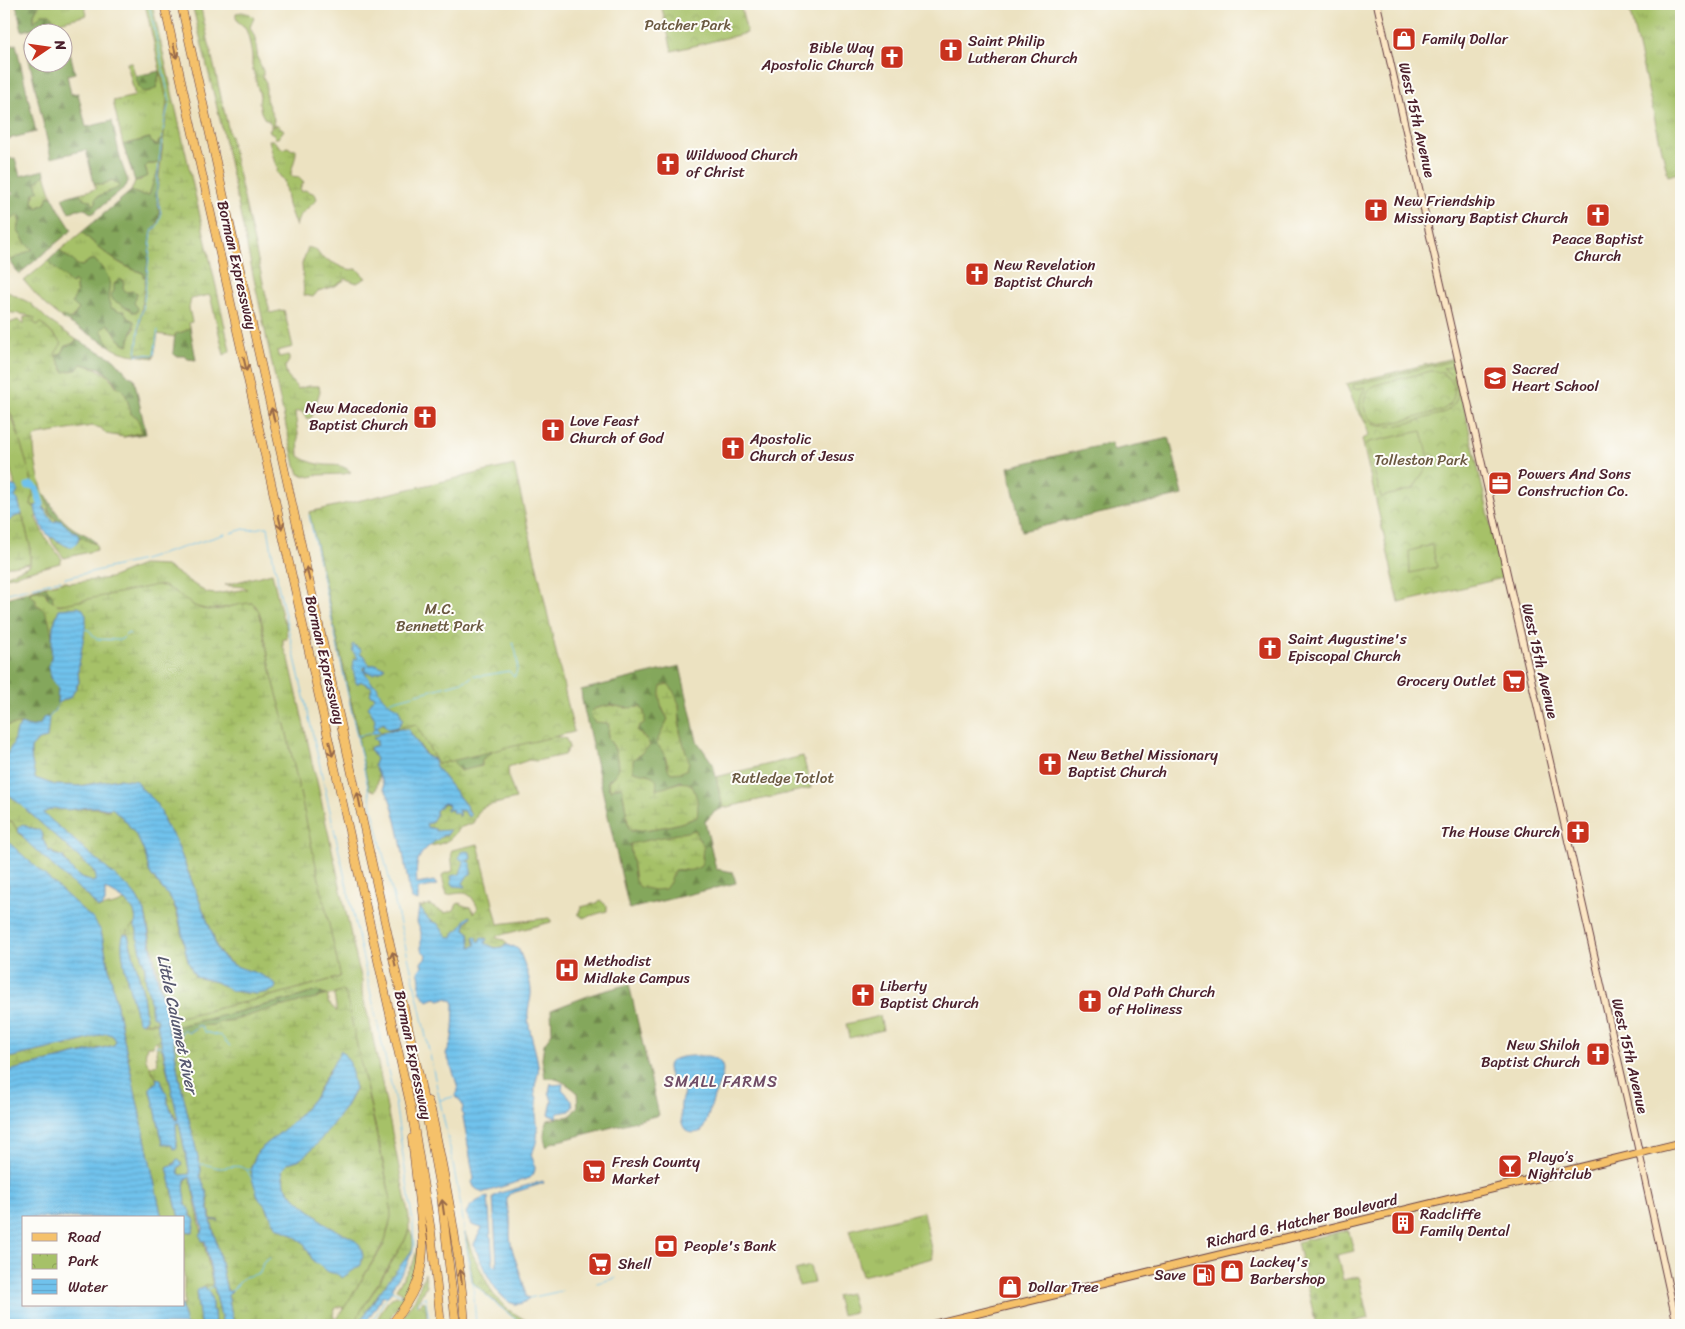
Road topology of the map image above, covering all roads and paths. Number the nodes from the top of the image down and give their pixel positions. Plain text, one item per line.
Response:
1 (164, 4) edge
2 (181, 4) edge
3 (1377, 4) edge
4 (419, 1075) junction
5 (411, 1108) junction
6 (1681, 1143) edge
7 (1639, 1154) junction
8 (463, 1298) junction
9 (390, 1325) edge
10 (442, 1325) edge
11 (456, 1325) edge
12 (465, 1325) edge
13 (469, 1325) edge
14 (930, 1325) edge
15 (1677, 1325) edge

1 -> 5 highway, Borman Expressway
4 -> 2 highway, Borman Expressway
3 - 7 main road, West 15th Avenue
8 -> 4 highway
11 -> 4 highway, Borman Expressway
5 - 9 highway
5 - 10 highway, Borman Expressway
6 - 7 main road, Richard G. Hatcher Boulevard
7 - 14 main road, Richard G. Hatcher Boulevard
7 - 15 main road, West 15th Avenue
8 - 12 highway
8 - 13 highway

